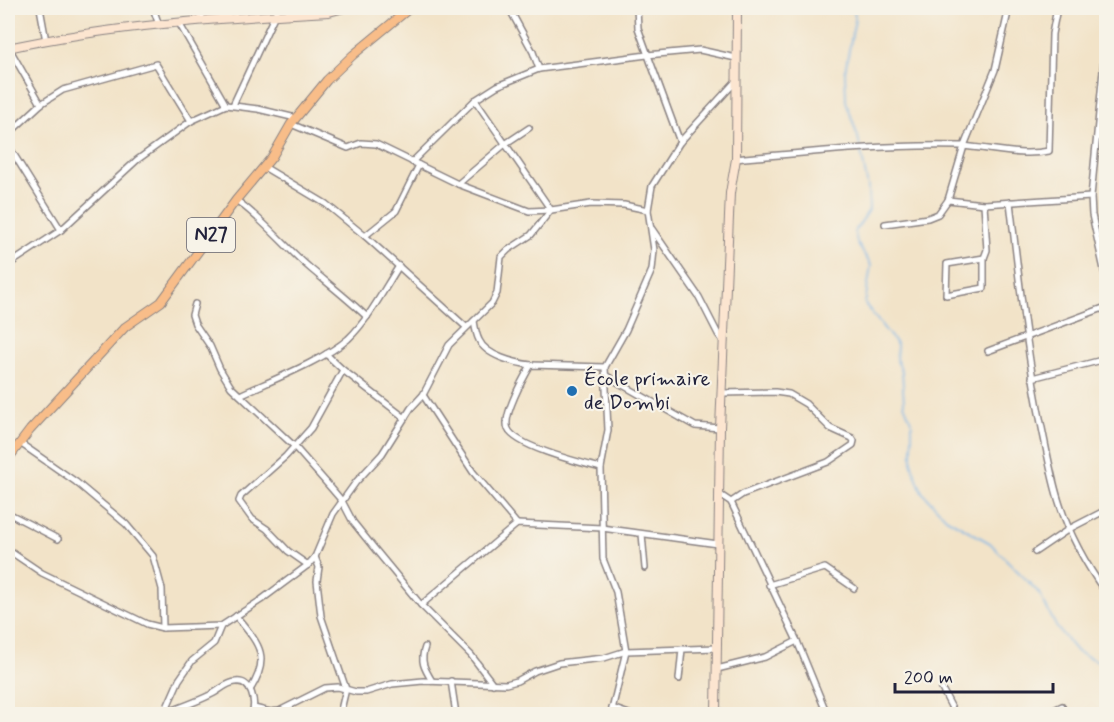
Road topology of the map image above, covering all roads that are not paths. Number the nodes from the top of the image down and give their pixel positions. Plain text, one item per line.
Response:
1 (40, 8) edge
2 (153, 8) edge
3 (208, 8) edge
4 (344, 8) edge
5 (410, 8) edge
6 (520, 8) edge
7 (637, 8) edge
8 (737, 8) edge
9 (1009, 8) edge
10 (1057, 8) edge
11 (510, 10) edge
12 (276, 11) edge
13 (198, 20) junction
14 (179, 22) junction
15 (159, 25) junction
16 (1107, 39) edge
17 (46, 41) junction
18 (8, 48) edge
19 (647, 55) junction
20 (736, 58) junction
21 (539, 69) junction
22 (1105, 77) edge
23 (736, 81) junction
24 (475, 100) junction
25 (41, 104) junction
26 (229, 105) junction
27 (191, 121) junction
28 (293, 121) junction
29 (529, 128) dead end
30 (8, 132) edge
31 (680, 142) junction
32 (505, 144) junction
33 (8, 145) edge
34 (964, 146) junction
35 (735, 159) junction
36 (412, 162) junction
37 (419, 165) junction
38 (264, 167) junction
39 (458, 184) junction
40 (1091, 197) junction
41 (236, 200) junction
42 (948, 200) junction
43 (1010, 202) junction
44 (984, 204) junction
45 (551, 210) junction
46 (648, 210) junction
47 (885, 224) dead end
48 (651, 227) junction
49 (61, 230) junction
50 (365, 236) junction
51 (984, 258) junction
52 (8, 265) edge
53 (399, 266) junction
54 (1107, 279) edge
55 (195, 304) dead end
56 (1107, 307) edge
57 (367, 317) junction
58 (474, 321) junction
59 (466, 327) junction
60 (1027, 338) junction
61 (725, 343) junction
62 (988, 351) dead end
63 (326, 354) junction
64 (1107, 359) edge
65 (531, 365) junction
66 (605, 367) junction
67 (343, 370) junction
68 (605, 375) junction
69 (1032, 378) junction
70 (722, 393) junction
71 (240, 395) junction
72 (423, 395) junction
73 (405, 418) junction
74 (720, 428) junction
75 (20, 443) junction
76 (294, 446) junction
77 (8, 459) edge
78 (601, 468) junction
79 (719, 494) junction
80 (342, 501) junction
81 (731, 502) junction
82 (1107, 510) edge
83 (8, 513) edge
84 (517, 524) junction
85 (602, 528) junction
86 (1069, 529) junction
87 (642, 534) junction
88 (58, 539) dead end
89 (718, 544) junction
90 (8, 550) edge
91 (1035, 552) dead end
92 (315, 557) junction
93 (308, 565) junction
94 (645, 568) dead end
95 (769, 585) junction
96 (854, 588) dead end
97 (1107, 593) edge
98 (421, 605) junction
99 (236, 616) junction
100 (221, 626) junction
101 (163, 628) junction
102 (797, 641) junction
103 (424, 647) dead end
104 (717, 648) junction
105 (682, 649) junction
106 (626, 651) junction
107 (717, 669) junction
108 (679, 679) dead end
109 (432, 681) junction
110 (451, 681) junction
111 (493, 684) junction
112 (346, 689) junction
113 (942, 689) dead end
114 (250, 690) junction
115 (1062, 706) dead end
116 (253, 711) edge
117 (611, 711) edge
118 (165, 714) edge
119 (340, 714) edge
120 (456, 714) edge
121 (629, 714) edge
122 (716, 714) edge
123 (827, 714) edge
124 (955, 714) edge
125 (1046, 714) edge

1 - 17 street
2 - 15 street
3 - 13 street
4 - 12 street
5 - 28 main road, N27
6 - 11 street
7 - 19 street
8 - 20 street
9 - 34 street
10 - 34 street
11 - 21 street
12 - 13 street
12 - 26 street
13 - 14 street
14 - 15 street
14 - 26 street
15 - 17 street
16 - 22 street
17 - 18 street
18 - 25 street
19 - 20 street
19 - 21 street
19 - 31 street
20 - 23 street
21 - 24 street
22 - 40 street
23 - 31 street
23 - 35 street
24 - 32 street
24 - 36 street
25 - 27 street
25 - 30 street
26 - 27 street
26 - 28 street
27 - 49 street
28 - 36 street
28 - 38 main road, N27
29 - 32 street
31 - 46 street
32 - 39 street
32 - 45 street
33 - 49 street
34 - 35 street
34 - 42 street
35 - 61 street
36 - 37 street
37 - 39 street
37 - 50 street
38 - 41 main road, N27
38 - 50 street
39 - 45 street
40 - 43 street
40 - 54 street
41 - 57 street
41 - 75 main road, N27
42 - 44 street
42 - 47 street
43 - 44 street
43 - 60 street
44 - 51 street
45 - 46 street
45 - 58 street
46 - 48 street
48 - 61 street
48 - 66 street
49 - 52 street
50 - 53 street
51 - 51 street
53 - 57 street
53 - 59 street
55 - 71 street
56 - 60 street
57 - 63 street
58 - 59 street
58 - 65 street
59 - 72 street
60 - 62 street
60 - 69 street
61 - 70 street
63 - 67 street
63 - 71 street
64 - 69 street
65 - 66 street
65 - 78 street
66 - 68 street
67 - 73 street
67 - 76 street
68 - 74 street
68 - 78 street
69 - 86 street
70 - 74 street
70 - 81 street
71 - 76 street
72 - 73 street
72 - 84 street
73 - 80 street
74 - 79 street
75 - 77 main road, N27
75 - 101 street
76 - 80 street
76 - 93 street
78 - 85 street
79 - 81 street
79 - 89 street
80 - 92 street
80 - 98 street
81 - 95 street
82 - 86 street
83 - 88 street
84 - 85 street
84 - 98 street
85 - 87 street
85 - 106 street
86 - 91 street
86 - 97 street
87 - 89 street
87 - 94 street
89 - 104 street
90 - 101 street
92 - 93 street
92 - 112 street
93 - 99 street
95 - 96 street
95 - 102 street
98 - 111 street
99 - 100 street
99 - 114 street
100 - 101 street
100 - 118 street
102 - 107 street
102 - 123 street
103 - 109 street
104 - 105 street
104 - 107 street
105 - 106 street
105 - 108 street
106 - 111 street
106 - 117 street
107 - 122 street
109 - 110 street
109 - 112 street
110 - 111 street
110 - 120 street
112 - 116 street
112 - 119 street
113 - 124 street
114 - 116 street
114 - 118 street
115 - 125 street
117 - 121 street

